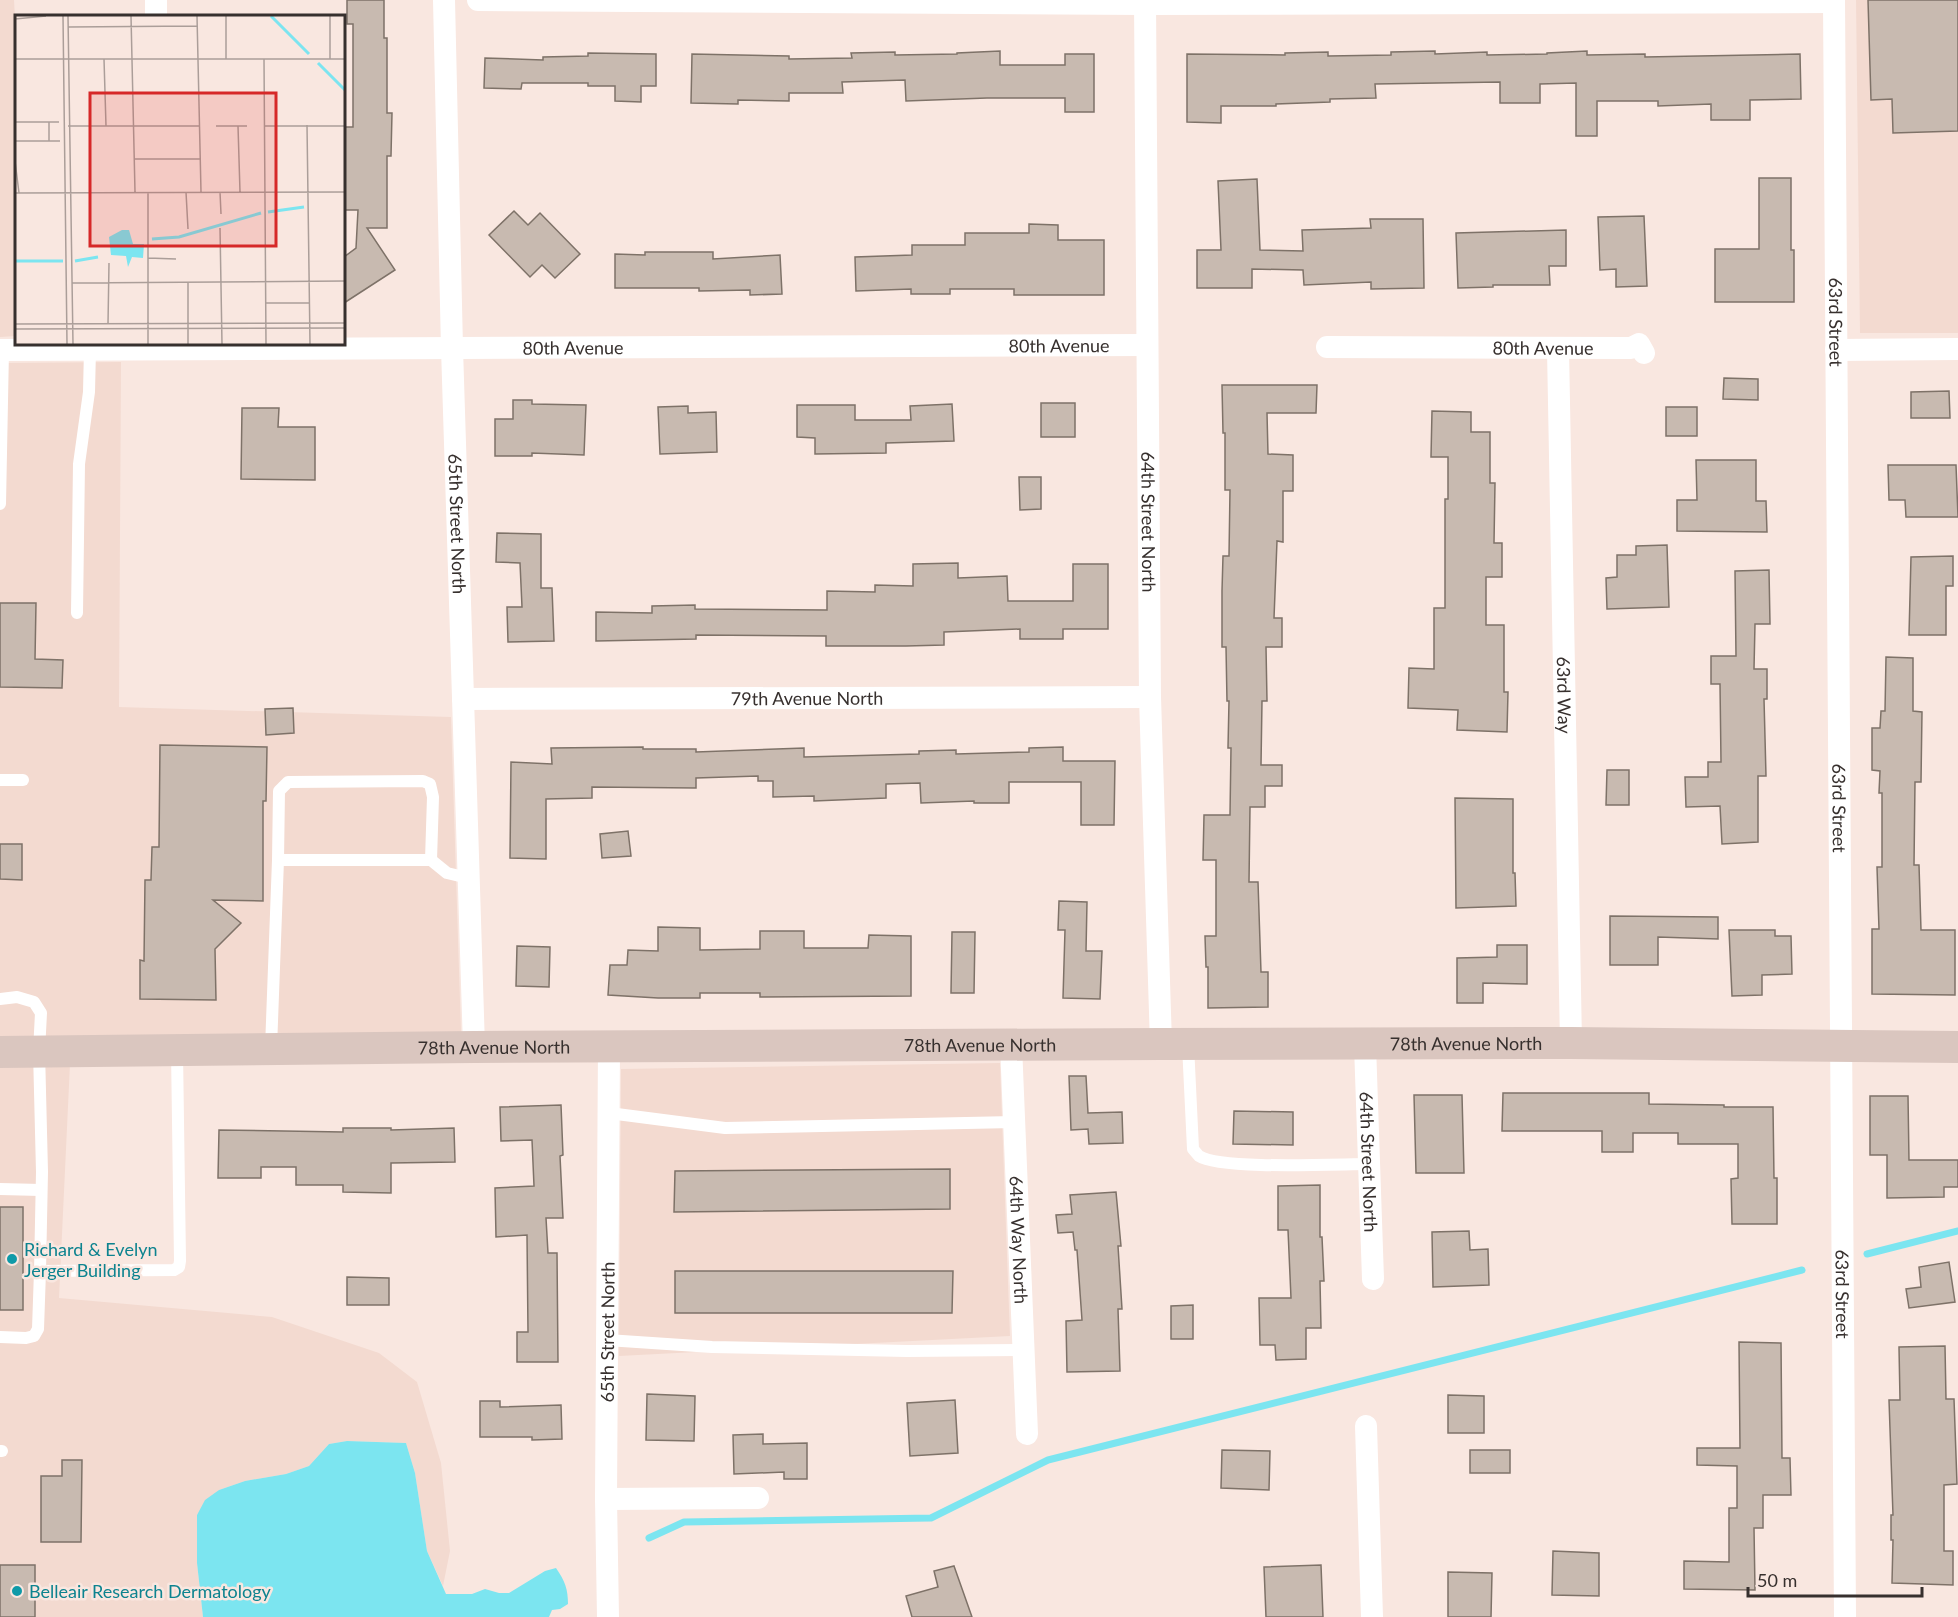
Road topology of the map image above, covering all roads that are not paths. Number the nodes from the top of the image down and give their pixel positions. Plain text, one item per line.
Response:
1 (444, 0) edge
2 (477, 0) edge
3 (1834, 1) edge
4 (1145, 2) edge
5 (1146, 345) junction
6 (163, 346) edge
7 (1327, 347) dead end
8 (452, 348) junction
9 (90, 349) junction
10 (1558, 349) junction
11 (1958, 349) edge
12 (2, 350) edge
13 (1836, 350) junction
14 (1644, 353) dead end
15 (0, 504) edge
16 (77, 613) dead end
17 (1150, 698) junction
18 (463, 699) junction
19 (0, 780) edge
20 (23, 780) dead end
21 (278, 860) junction
22 (431, 860) junction
23 (468, 878) junction
24 (0, 999) edge
25 (1571, 1043) junction
26 (1175, 1044) junction
27 (1011, 1045) junction
28 (1365, 1045) junction
29 (474, 1047) junction
30 (609, 1047) junction
31 (1841, 1047) junction
32 (1958, 1047) edge
33 (271, 1049) junction
34 (177, 1050) junction
35 (39, 1051) junction
36 (0, 1052) edge
37 (609, 1113) junction
38 (1014, 1122) junction
39 (1369, 1164) junction
40 (0, 1189) edge
41 (41, 1190) junction
42 (40, 1271) junction
43 (1373, 1279) dead end
44 (0, 1337) edge
45 (607, 1340) junction
46 (1023, 1350) junction
47 (1366, 1426) dead end
48 (1027, 1434) dead end
49 (758, 1498) dead end
50 (606, 1500) junction
51 (608, 1617) edge
52 (1372, 1617) edge
53 (1845, 1617) edge

1 - 8 street, 65th Street North
2 - 4 street
3 - 4 street
3 - 13 street, 63rd Street
4 - 5 street, 64th Street North
5 - 8 street, 80th Avenue
5 - 17 street, 64th Street North
6 - 8 street, 80th Avenue
6 - 9 street, 80th Avenue
7 - 10 street, 80th Avenue
8 - 18 street, 65th Street North
9 - 12 street, 80th Avenue
9 - 16 lane
10 - 14 street, 80th Avenue
10 - 25 street, 63rd Way
11 - 13 street
12 - 15 lane
13 - 31 street, 63rd Street
17 - 18 street, 79th Avenue North
17 - 26 street, 64th Street North
18 - 23 street, 65th Street North
19 - 20 lane
21 - 22 lane
21 - 22 lane
21 - 33 lane
22 - 23 lane
23 - 29 street, 65th Street North
24 - 35 lane
25 - 28 street, 78th Avenue North
25 - 31 street, 78th Avenue North
26 - 27 street, 78th Avenue North
26 - 28 street, 78th Avenue North
26 - 39 lane
27 - 30 street, 78th Avenue North
27 - 38 street, 64th Way North
28 - 39 street, 64th Street North
29 - 30 street, 78th Avenue North
29 - 33 street, 78th Avenue North
30 - 37 street, 65th Street North
31 - 32 street, 78th Avenue North
31 - 53 street, 63rd Street
33 - 34 street, 78th Avenue North
34 - 35 street, 78th Avenue North
34 - 42 lane
35 - 36 street, 78th Avenue North
35 - 41 lane
37 - 38 lane
37 - 45 street, 65th Street North
38 - 46 street, 64th Way North
39 - 43 street, 64th Street North
40 - 41 lane
41 - 42 lane
42 - 44 lane
45 - 46 lane
45 - 50 street, 65th Street North
46 - 48 street, 64th Way North
47 - 52 street
49 - 50 street
50 - 51 street, 65th Street North

